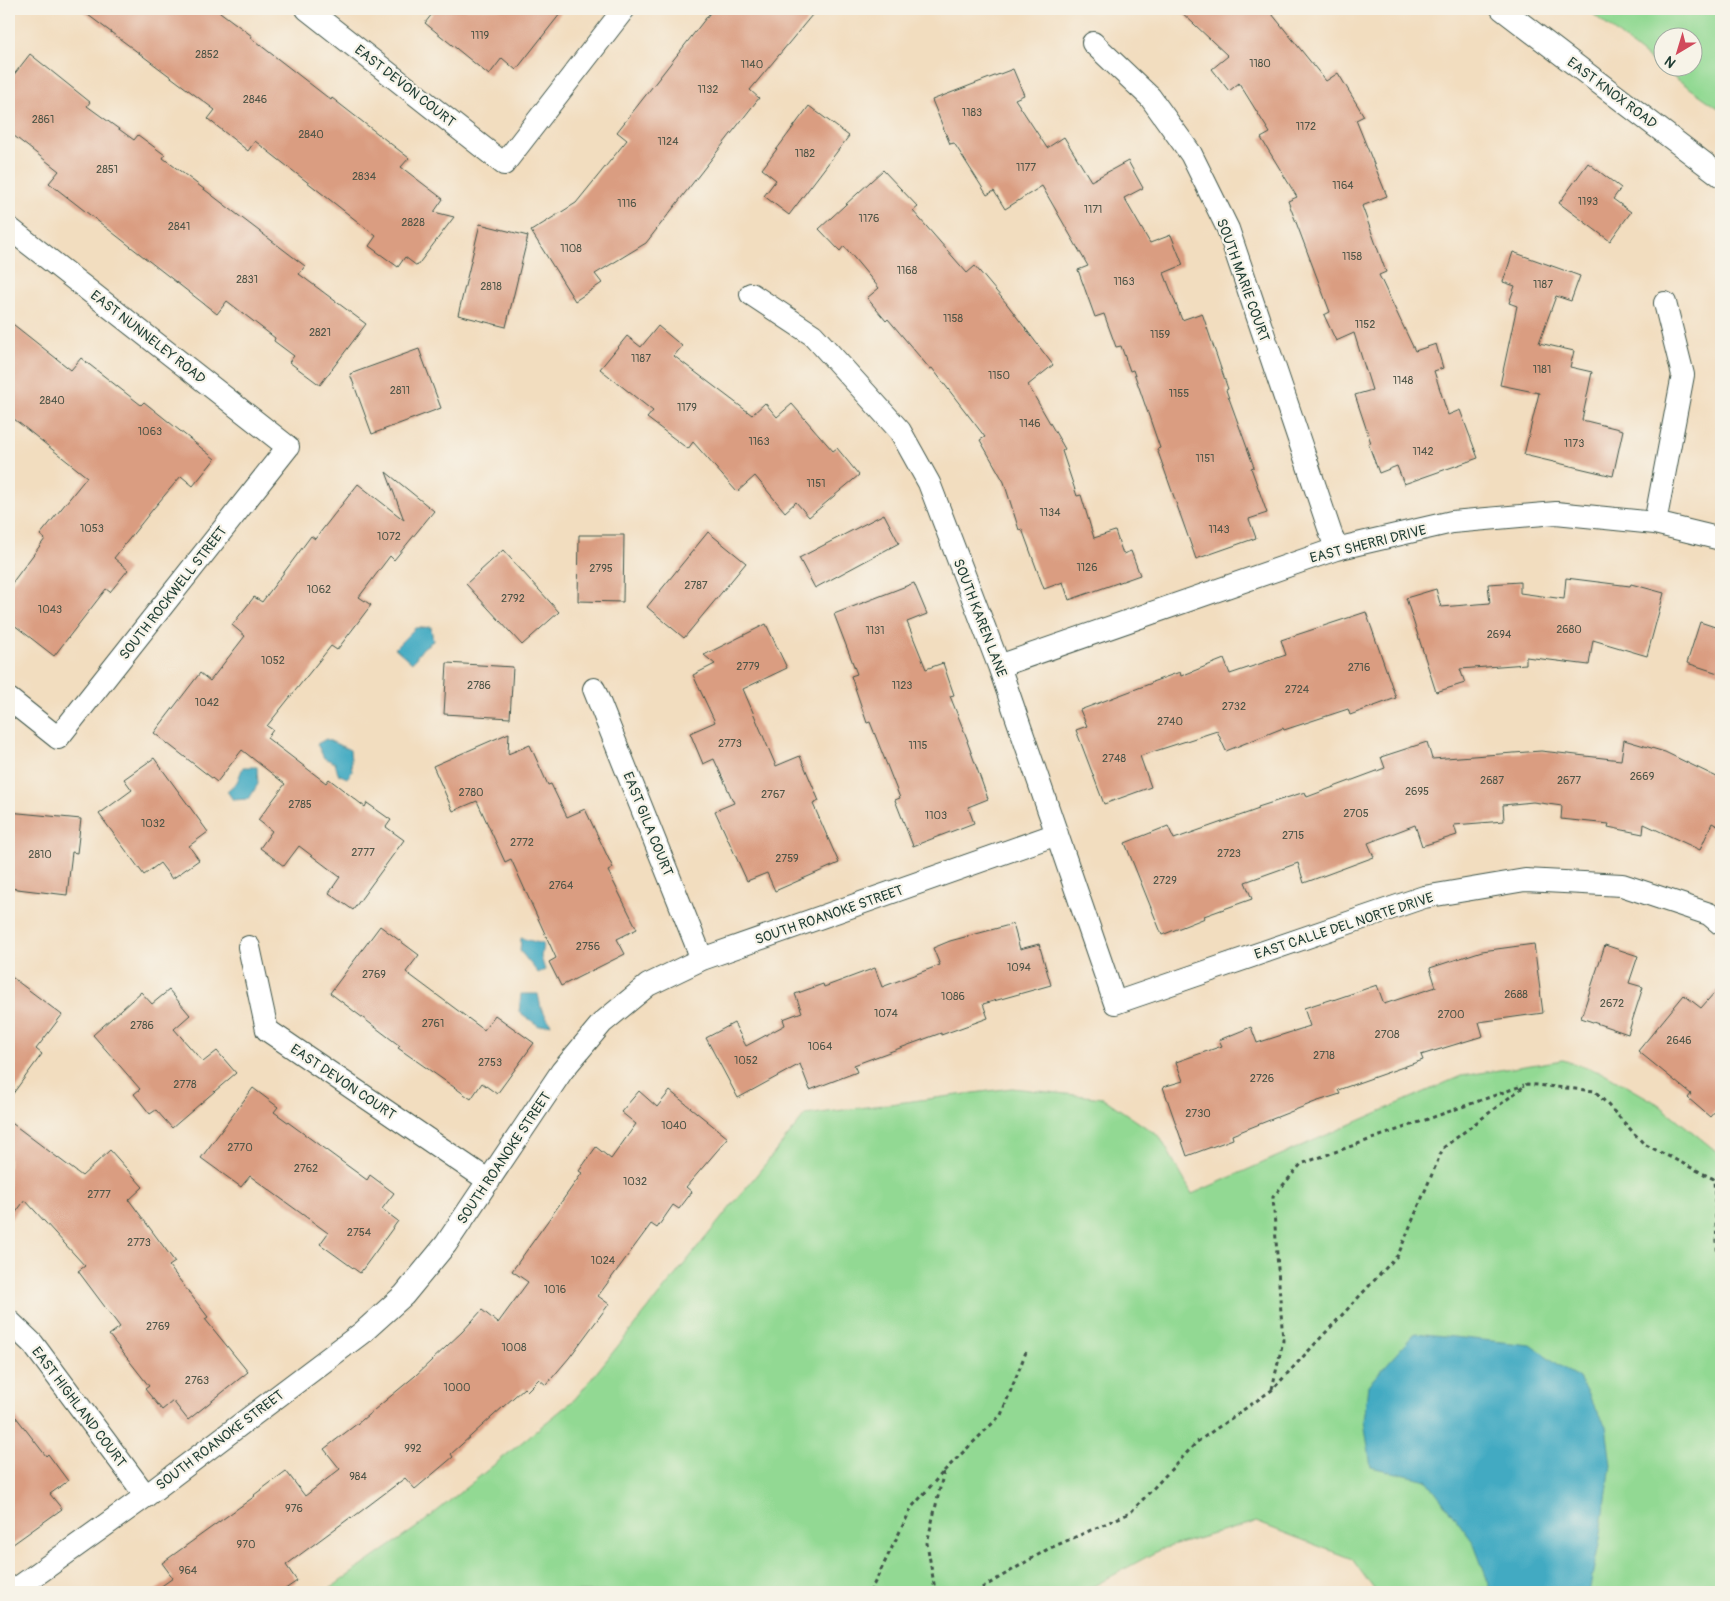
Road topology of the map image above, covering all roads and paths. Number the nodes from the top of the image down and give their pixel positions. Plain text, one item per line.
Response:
1 (307, 9) edge
2 (624, 9) edge
3 (1502, 9) edge
4 (1094, 43) dead end
5 (1721, 176) edge
6 (9, 228) edge
7 (751, 294) dead end
8 (1665, 303) dead end
9 (288, 447) joint
10 (1656, 522) junction
11 (1721, 539) edge
12 (1336, 549) junction
13 (999, 666) junction
14 (594, 689) dead end
15 (9, 699) edge
16 (1057, 834) junction
17 (1721, 924) edge
18 (249, 947) dead end
19 (702, 959) junction
20 (1116, 1003) joint
21 (1527, 1084) junction
22 (489, 1182) junction
23 (1721, 1289) edge
24 (9, 1321) edge
25 (1026, 1352) dead end
26 (1272, 1390) junction
27 (944, 1471) junction
28 (146, 1496) junction
29 (12, 1592) edge
30 (870, 1592) edge
31 (948, 1592) edge
32 (975, 1592) edge

1 - 2 street, EAST DEVON COURT
3 - 5 street, EAST KNOX ROAD
4 - 12 street, SOUTH MARIE COURT
6 - 9 street, EAST NUNNELEY ROAD
7 - 13 street, SOUTH KAREN LANE
8 - 10 street
9 - 15 street, SOUTH ROCKWELL STREET
10 - 11 street, EAST SHERRI DRIVE
10 - 12 street, EAST SHERRI DRIVE
12 - 13 street, EAST SHERRI DRIVE
13 - 16 street, SOUTH KAREN LANE
14 - 19 street, EAST GILA COURT
16 - 19 street, SOUTH ROANOKE STREET
16 - 20 street, SOUTH KAREN LANE
17 - 20 street, EAST CALLE DEL NORTE DRIVE
18 - 22 street, EAST DEVON COURT
19 - 22 street, SOUTH ROANOKE STREET
21 - 23 path
21 - 26 path
21 - 26 path
22 - 28 street, SOUTH ROANOKE STREET
24 - 28 street, EAST HIGHLAND COURT
25 - 27 path
26 - 32 path
27 - 30 path
27 - 31 path
28 - 29 street, SOUTH ROANOKE STREET

